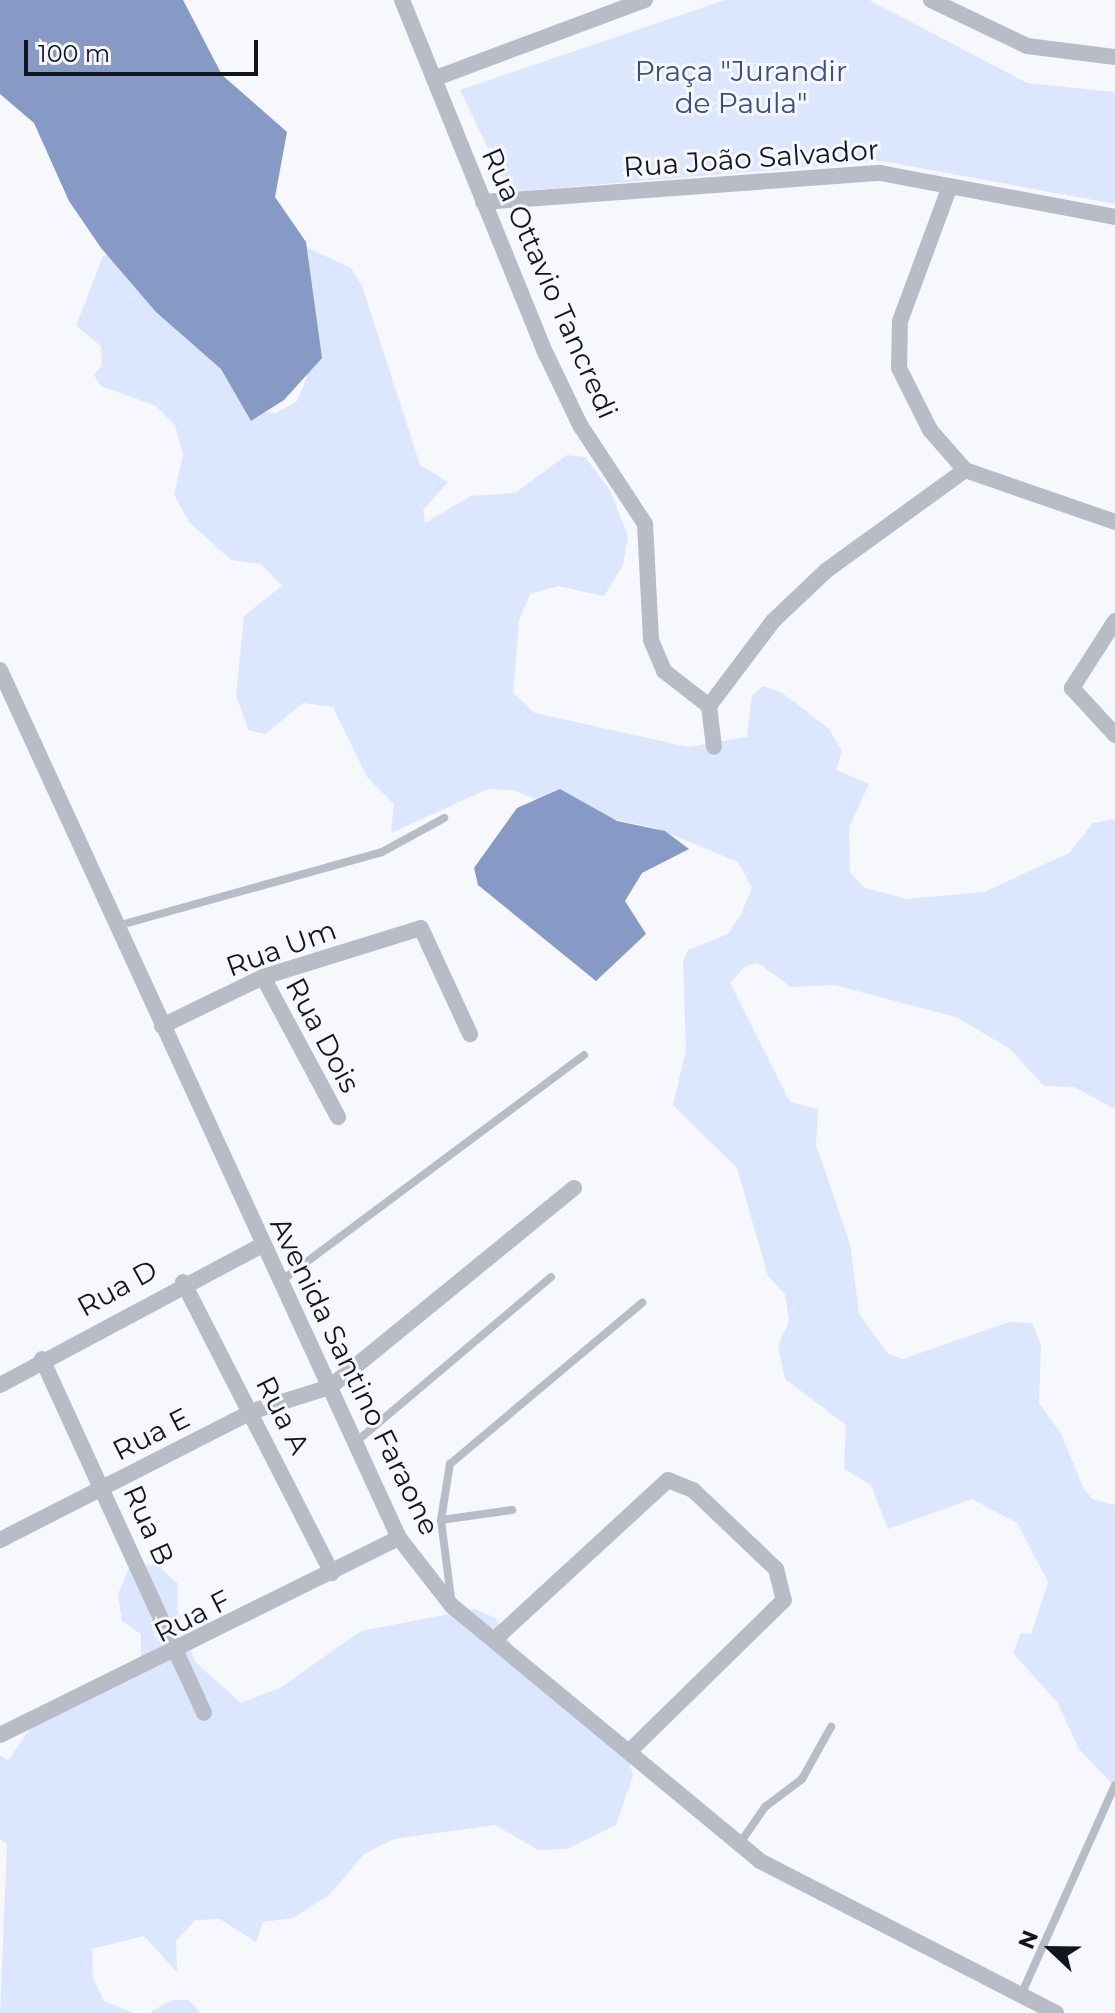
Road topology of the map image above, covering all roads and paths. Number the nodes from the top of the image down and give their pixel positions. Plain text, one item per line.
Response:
1 (402, 0) edge
2 (645, 0) edge
3 (931, 0) edge
4 (1115, 57) edge
5 (436, 78) junction
6 (950, 186) junction
7 (483, 202) junction
8 (1115, 217) edge
9 (965, 470) junction
10 (1115, 522) edge
11 (1115, 621) edge
12 (0, 670) edge
13 (709, 706) junction
14 (1115, 735) edge
15 (714, 747) dead end
16 (444, 818) dead end
17 (116, 926) junction
18 (263, 977) junction
19 (162, 1026) junction
20 (470, 1034) dead end
21 (584, 1055) dead end
22 (338, 1117) dead end
23 (574, 1188) dead end
24 (262, 1245) junction
25 (551, 1277) dead end
26 (183, 1282) junction
27 (280, 1282) junction
28 (642, 1303) dead end
29 (42, 1359) junction
30 (0, 1385) edge
31 (330, 1387) junction
32 (253, 1411) junction
33 (357, 1441) junction
34 (104, 1487) junction
35 (512, 1510) dead end
36 (441, 1520) junction
37 (399, 1538) junction
38 (0, 1540) edge
39 (332, 1573) junction
40 (452, 1606) junction
41 (494, 1640) junction
42 (177, 1652) junction
43 (204, 1713) dead end
44 (831, 1727) dead end
45 (4, 1736) edge
46 (629, 1752) junction
47 (1115, 1785) edge
48 (740, 1843) junction
49 (1021, 1995) junction
50 (1056, 2013) edge

1 - 5 street, Rua Ottavio Tancredi
2 - 5 street
3 - 4 street
5 - 7 street, Rua Ottavio Tancredi
6 - 7 street, Rua João Salvador
6 - 8 street, Rua João Salvador
6 - 9 street
7 - 13 street, Rua Ottavio Tancredi
9 - 10 street
9 - 13 street
11 - 14 street
12 - 17 street, Avenida Santino Faraone
13 - 15 street
16 - 17 lane
17 - 19 street, Avenida Santino Faraone
18 - 19 street, Rua Um
18 - 20 street, Rua Um
18 - 22 street, Rua Dois
19 - 24 street, Avenida Santino Faraone
21 - 27 lane
23 - 31 street
24 - 26 street, Rua D
24 - 27 street, Avenida Santino Faraone
25 - 33 lane
26 - 29 street, Rua D
26 - 32 street, Rua A
27 - 31 street, Avenida Santino Faraone
28 - 36 lane
29 - 30 street, Rua D
29 - 34 street, Rua B
31 - 32 street, Rua E
31 - 33 street, Avenida Santino Faraone
32 - 34 street, Rua E
32 - 39 street, Rua A
33 - 37 street, Avenida Santino Faraone
34 - 38 street, Rua E
34 - 42 street, Rua B
35 - 36 lane
36 - 40 lane
37 - 39 street, Rua F
37 - 40 street, Avenida Santino Faraone
39 - 42 street, Rua F
40 - 41 street, Avenida Santino Faraone
41 - 46 street, Avenida Santino Faraone
41 - 46 street
42 - 43 street, Rua B
42 - 45 street, Rua F
44 - 48 lane
46 - 48 street, Avenida Santino Faraone
47 - 49 lane
48 - 49 street, Avenida Santino Faraone
49 - 50 street, Avenida Santino Faraone

